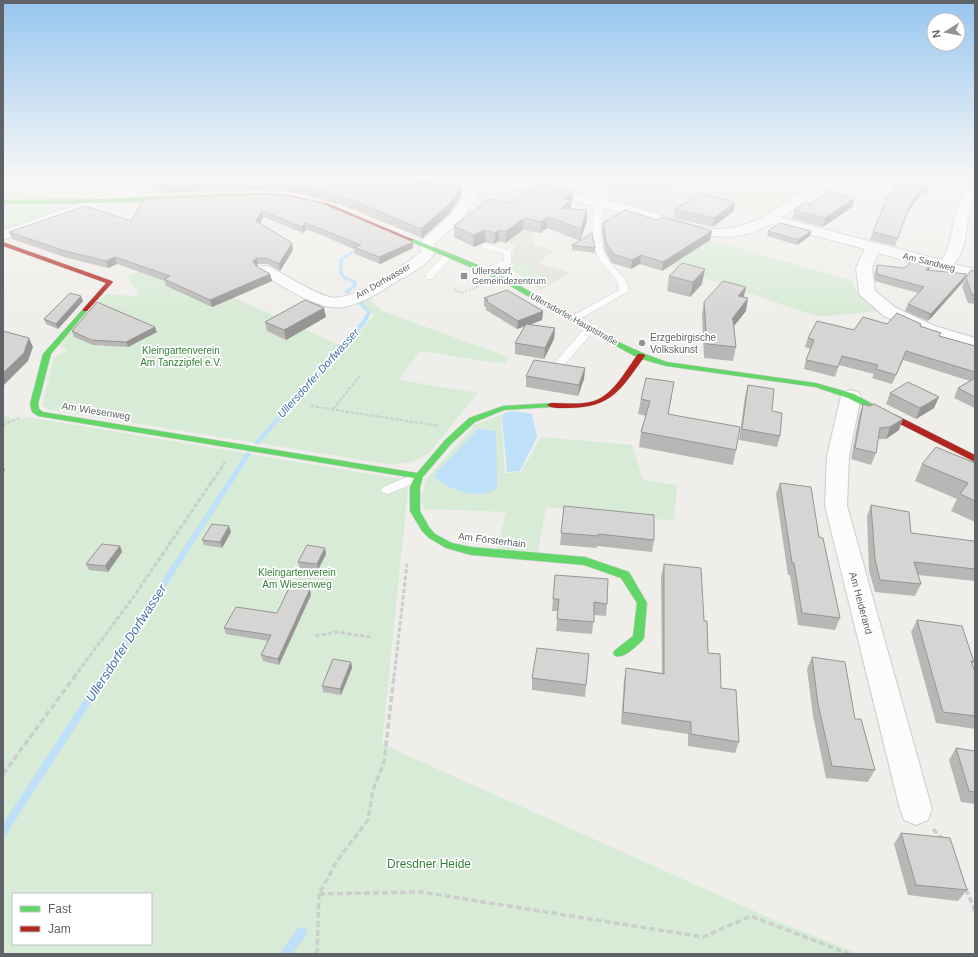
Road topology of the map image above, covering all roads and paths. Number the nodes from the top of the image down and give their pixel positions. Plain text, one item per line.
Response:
1 (34, 225) edge
2 (375, 225) edge
3 (448, 225) edge
4 (597, 225) edge
5 (680, 225) edge
6 (756, 225) edge
7 (799, 225) edge
8 (961, 225) edge
9 (3, 236) edge
10 (3, 244) edge
11 (427, 246) junction
12 (486, 246) dead end
13 (873, 248) junction
14 (448, 254) junction
15 (944, 266) junction
16 (263, 269) edge
17 (486, 271) junction
18 (975, 274) edge
19 (429, 277) dead end
20 (573, 320) junction
21 (590, 329) junction
22 (975, 344) edge
23 (641, 356) junction
24 (560, 363) edge
25 (360, 376) dead end
26 (851, 396) junction
27 (311, 406) dead end
28 (333, 409) junction
29 (459, 430) junction
30 (236, 445) junction
31 (975, 459) edge
32 (418, 476) junction
33 (388, 490) dead end
34 (407, 564) dead end
35 (370, 633) dead end
36 (315, 636) dead end
37 (619, 653) dead end
38 (3, 774) edge
39 (916, 809) joint
40 (945, 842) edge
41 (964, 883) edge
42 (319, 894) junction
43 (975, 911) edge
44 (317, 954) edge
45 (850, 954) edge

1 - 9 street
2 - 11 street, Ullersdorfer Hauptstraße
3 - 11 street, Am Dorfwasser
4 - 20 lane
5 - 6 street
7 - 13 street, Am Sandweg
8 - 15 street
10 - 30 street, Am Wiesenweg
11 - 14 street, Ullersdorfer Hauptstraße
11 - 16 street, Am Dorfwasser
12 - 17 lane
13 - 15 street, Am Sandweg
13 - 22 street
14 - 17 street, Ullersdorfer Hauptstraße
14 - 19 lane
15 - 18 street, Am Sandweg
17 - 20 street, Ullersdorfer Hauptstraße
20 - 21 street, Ullersdorfer Hauptstraße
21 - 23 street, Ullersdorfer Hauptstraße
21 - 24 lane
23 - 26 street, Ullersdorfer Hauptstraße
23 - 29 street
25 - 28 path
26 - 31 street, Ullersdorfer Hauptstraße
26 - 39 street, Am Heiderand
27 - 28 path
28 - 29 path
29 - 32 street
30 - 32 street, Am Wiesenweg
30 - 38 path
32 - 33 lane
32 - 37 street, Am Försterhain
34 - 42 path
35 - 36 path
39 - 40 path
41 - 43 path
42 - 44 path
42 - 45 path

